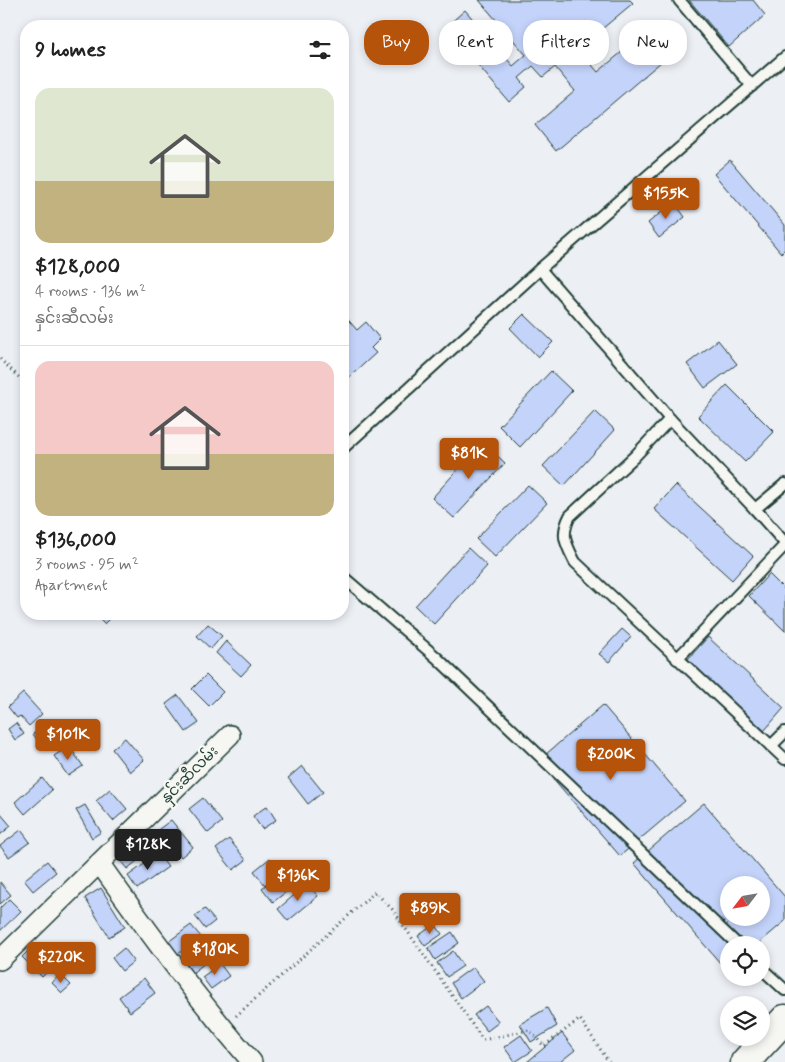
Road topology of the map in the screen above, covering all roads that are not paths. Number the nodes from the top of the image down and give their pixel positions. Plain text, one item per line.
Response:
1 (679, 0) edge
2 (785, 57) edge
3 (752, 86) junction
4 (540, 269) junction
5 (670, 418) junction
6 (349, 443) edge
7 (785, 484) edge
8 (755, 509) junction
9 (785, 544) edge
10 (349, 582) edge
11 (677, 659) junction
12 (785, 732) edge
13 (230, 735) dead end
14 (771, 746) junction
15 (785, 759) edge
16 (100, 864) junction
17 (729, 936) edge
18 (0, 960) edge
19 (770, 976) edge
20 (785, 990) edge
21 (785, 1019) edge
22 (252, 1062) edge
23 (746, 1062) edge

1 - 3 lane
2 - 3 lane
3 - 4 lane
4 - 5 lane
4 - 6 lane
5 - 8 lane
5 - 11 lane
7 - 8 lane
8 - 9 lane
9 - 11 lane
10 - 17 lane
11 - 14 lane
12 - 14 lane
13 - 16 street, နှင်းဆီလမ်း
14 - 15 lane
16 - 18 street, နှင်းဆီလမ်း
16 - 22 street
19 - 20 lane
21 - 23 highway

